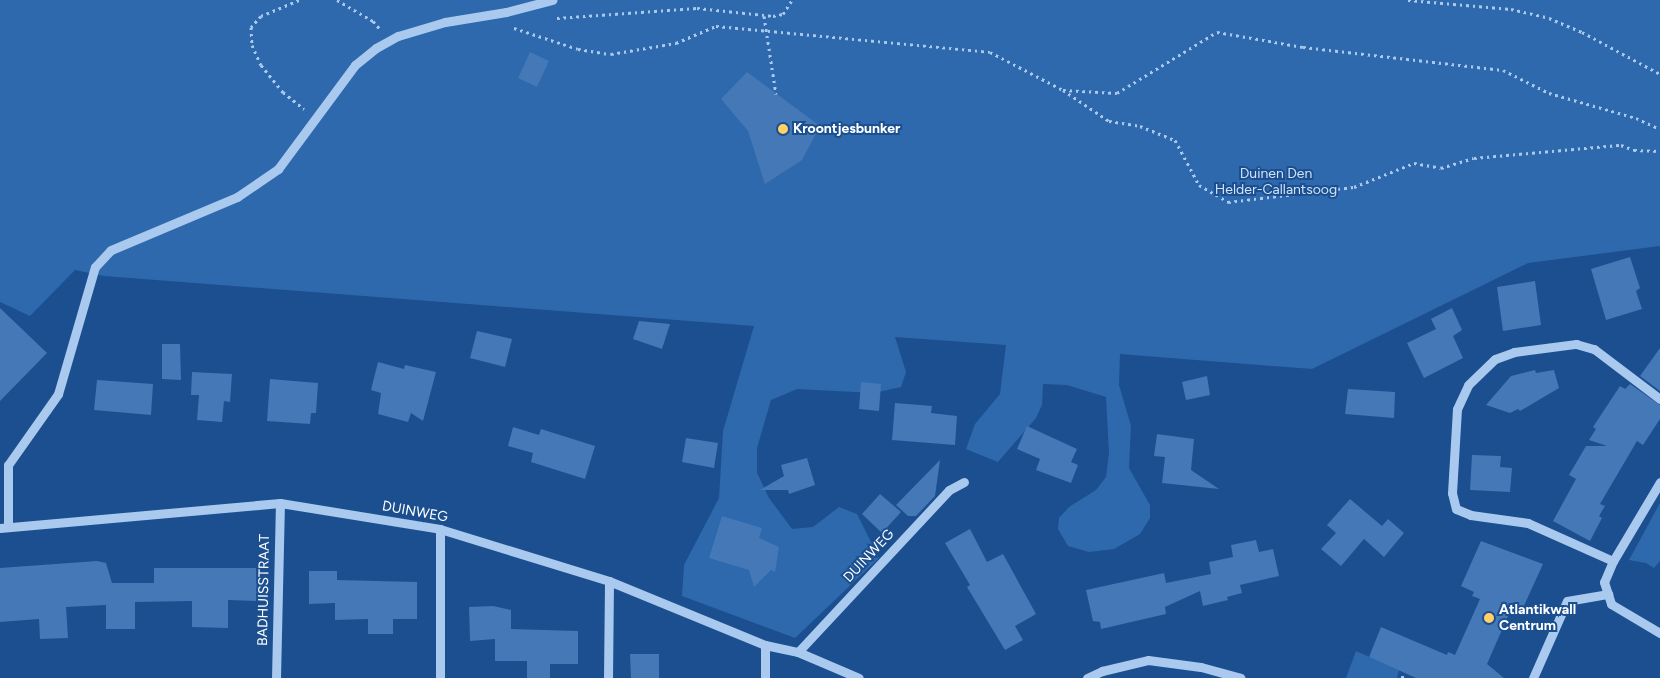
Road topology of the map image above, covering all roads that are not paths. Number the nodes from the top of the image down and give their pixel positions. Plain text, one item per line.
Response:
1 (552, 0) edge
2 (1660, 399) edge
3 (964, 482) dead end
4 (1660, 482) edge
5 (280, 503) junction
6 (4, 527) edge
7 (440, 529) junction
8 (1612, 560) junction
9 (609, 581) junction
10 (1608, 594) junction
11 (1660, 633) edge
12 (765, 645) junction
13 (798, 652) junction
14 (276, 678) edge
15 (440, 678) edge
16 (608, 678) edge
17 (765, 678) edge
18 (859, 678) edge
19 (1087, 678) edge
20 (1241, 678) edge
21 (1533, 678) edge

1 - 6 street, DUINWEG
2 - 8 street
3 - 13 street, DUINWEG
4 - 8 street
5 - 6 street, DUINWEG
5 - 7 street, DUINWEG
5 - 14 street, BADHUISSTRAAT
7 - 9 street, DUINWEG
7 - 15 street
8 - 10 street
9 - 12 street, DUINWEG
9 - 16 street
10 - 11 street
10 - 21 street
12 - 13 street, DUINWEG
12 - 17 street
13 - 18 street, DUINWEG
19 - 20 street

